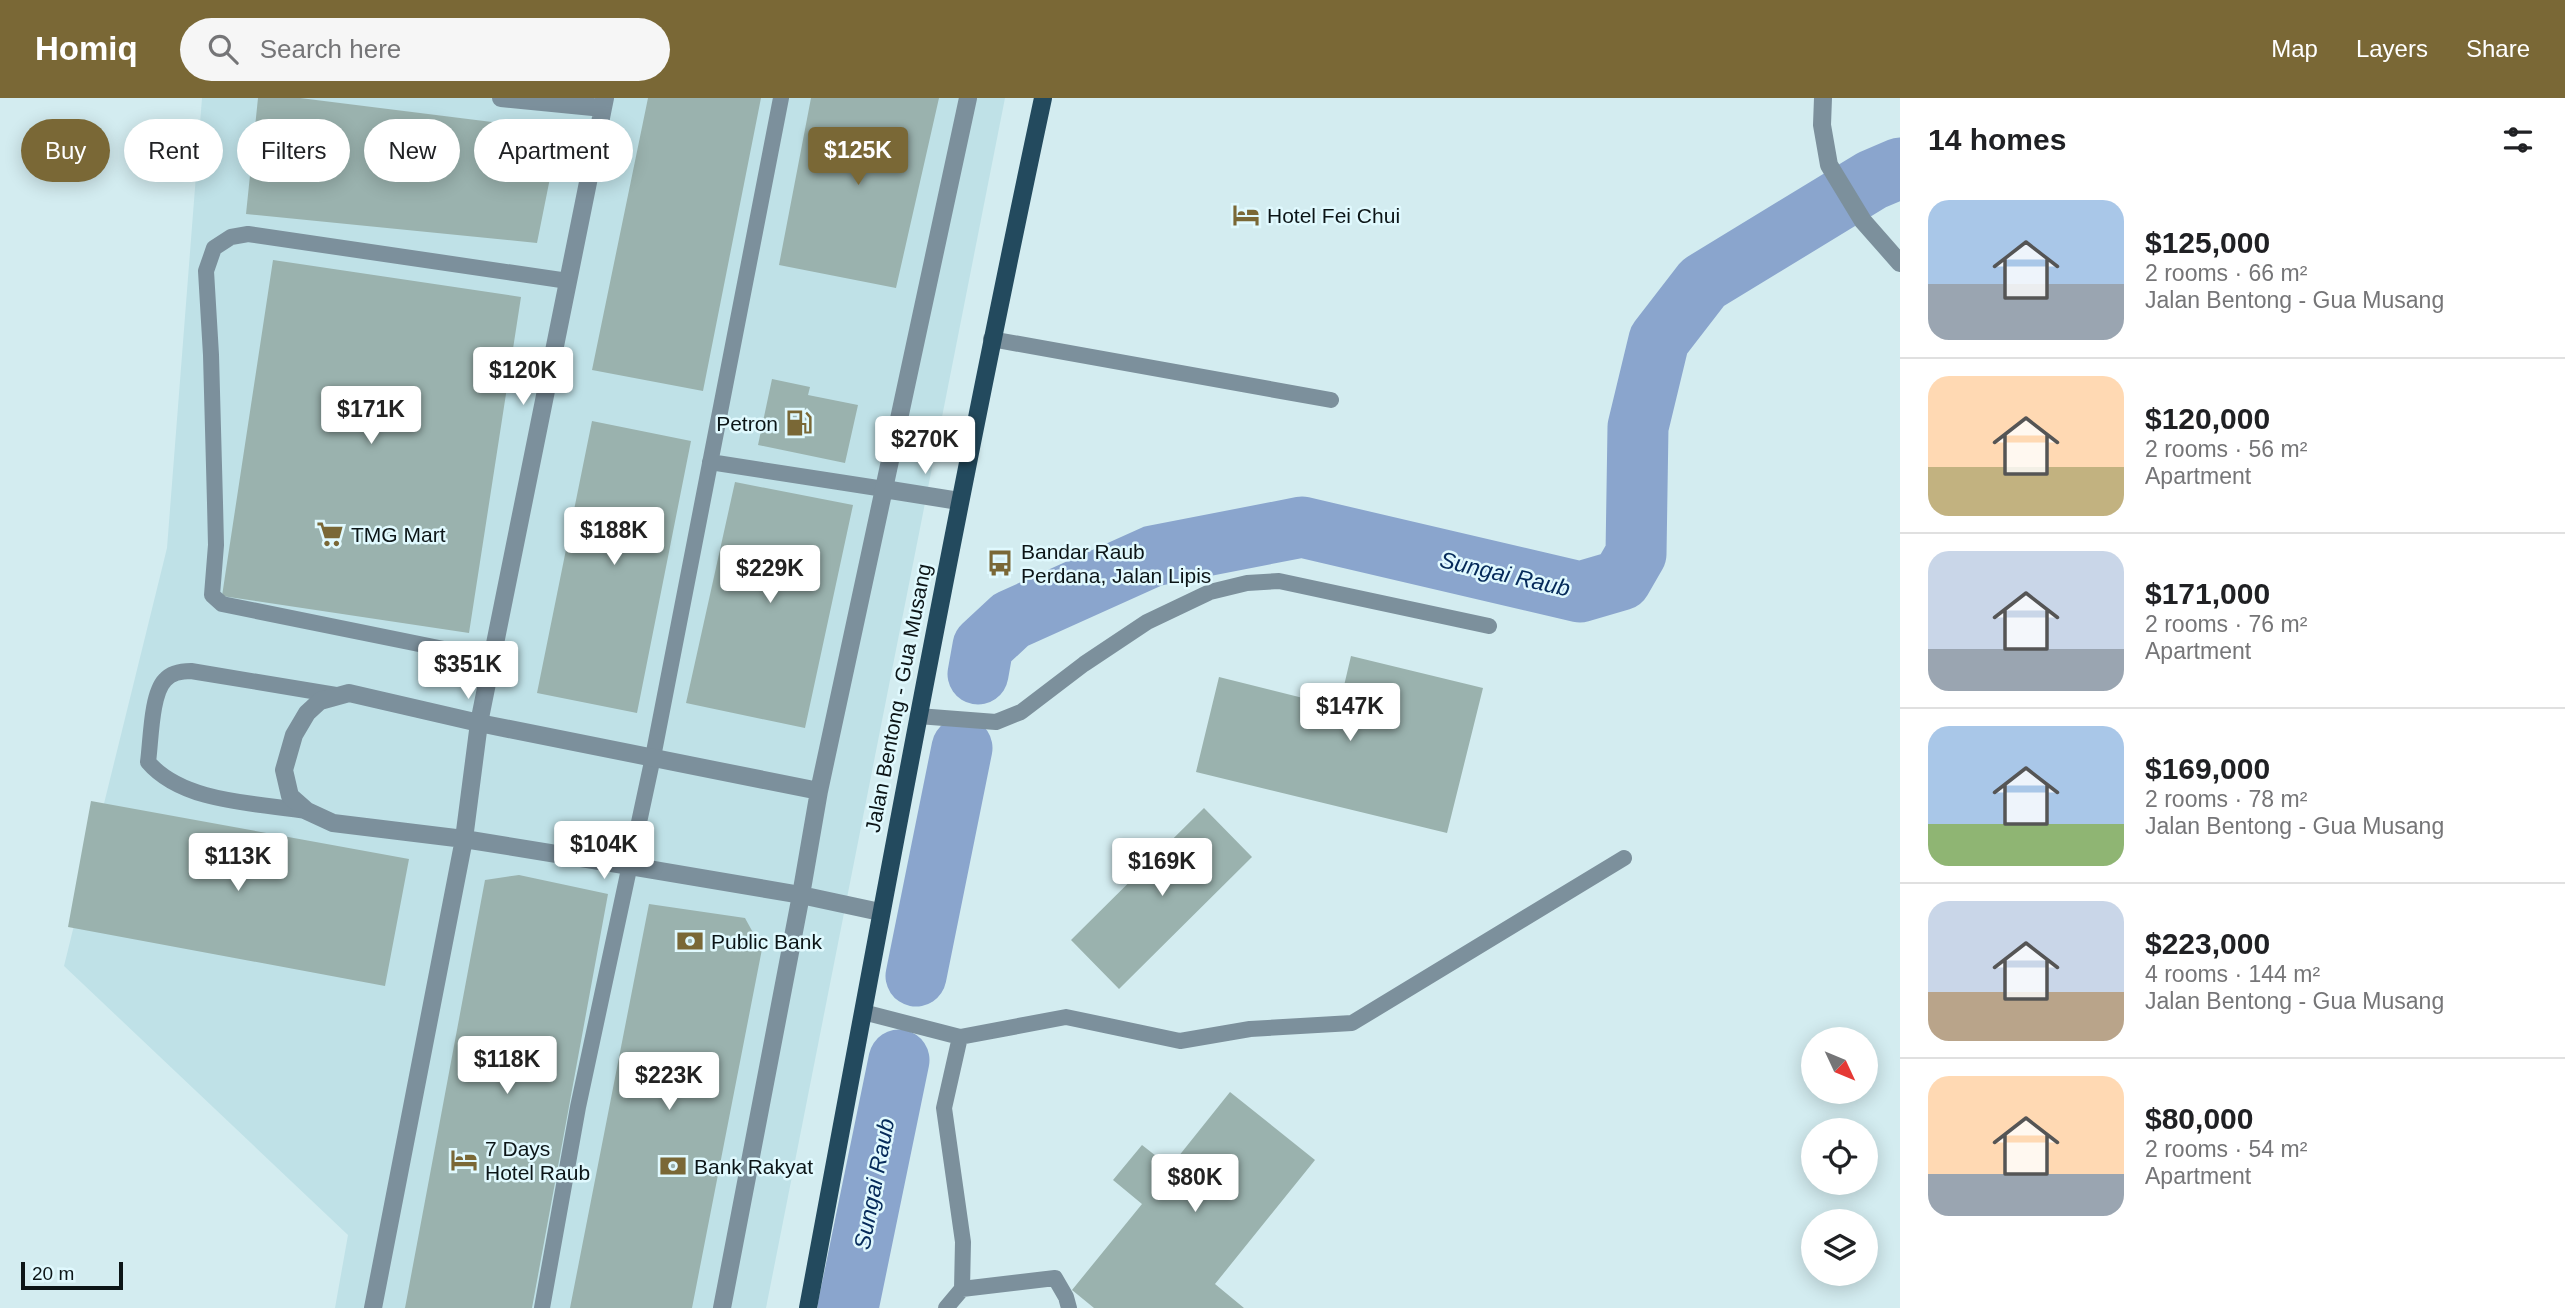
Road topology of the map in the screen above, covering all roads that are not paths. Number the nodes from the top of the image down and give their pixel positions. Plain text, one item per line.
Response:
1 (500, 98) edge
2 (781, 98) edge
3 (968, 98) edge
4 (1043, 98) edge
5 (1824, 98) edge
6 (604, 103) edge
7 (1900, 263) edge
8 (568, 281) junction
9 (991, 339) junction
10 (1331, 400) dead end
11 (710, 463) junction
12 (884, 489) junction
13 (959, 501) junction
14 (1489, 626) dead end
15 (492, 659) junction
16 (336, 695) junction
17 (918, 716) junction
18 (479, 723) junction
19 (653, 757) junction
20 (818, 791) junction
21 (307, 811) junction
22 (464, 839) junction
23 (1624, 858) dead end
24 (630, 866) junction
25 (801, 895) junction
26 (880, 912) junction
27 (863, 1012) junction
28 (960, 1037) junction
29 (962, 1289) junction
30 (373, 1308) edge
31 (542, 1308) edge
32 (722, 1308) edge
33 (808, 1308) edge
34 (946, 1308) edge
35 (1069, 1308) edge

1 - 6 street
2 - 11 lane
3 - 12 street
4 - 9 main road, Jalan Bentong - Gua Musang
5 - 7 street
6 - 8 street
8 - 15 street
8 - 15 lane
9 - 10 lane
9 - 13 main road, Jalan Bentong - Gua Musang
11 - 12 lane
11 - 19 lane
12 - 13 street
12 - 20 street
13 - 17 main road, Jalan Bentong - Gua Musang
14 - 17 lane
15 - 18 street
16 - 18 street
16 - 21 street
16 - 21 lane
17 - 26 main road, Jalan Bentong - Gua Musang
18 - 19 street
18 - 22 street
19 - 20 street
19 - 24 lane
20 - 25 street
21 - 22 street
22 - 24 street
22 - 30 street
23 - 28 lane
24 - 25 street
24 - 31 lane
25 - 26 street
25 - 32 street
26 - 27 main road, Jalan Bentong - Gua Musang
27 - 28 lane
27 - 33 main road, Jalan Bentong - Gua Musang
28 - 29 lane
29 - 34 lane
29 - 35 lane

